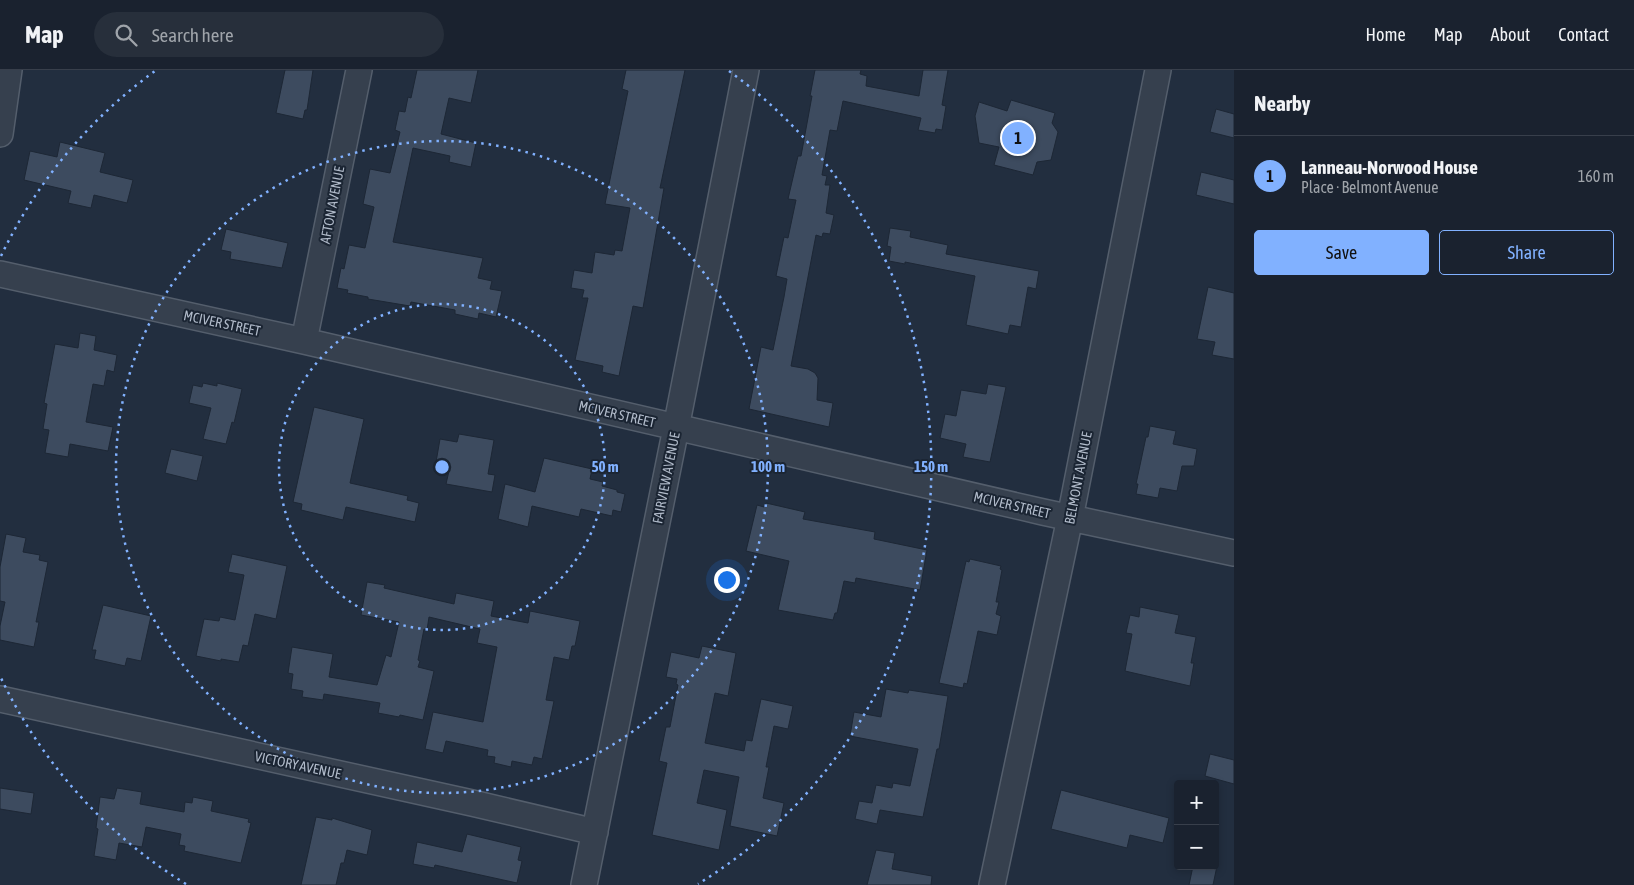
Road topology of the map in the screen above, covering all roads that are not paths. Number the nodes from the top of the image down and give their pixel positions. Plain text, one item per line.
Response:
1 (10, 70) edge
2 (359, 70) edge
3 (746, 70) edge
4 (1158, 70) edge
5 (0, 134) edge
6 (0, 274) edge
7 (304, 341) junction
8 (676, 428) junction
9 (1070, 518) junction
10 (1234, 553) edge
11 (0, 700) edge
12 (594, 832) junction
13 (584, 885) edge
14 (992, 885) edge

1 - 5 street
2 - 7 street, AFTON AVENUE
3 - 8 street, FAIRVIEW AVENUE
4 - 9 street, BELMONT AVENUE
6 - 7 street, MCIVER STREET
7 - 8 street, MCIVER STREET
8 - 9 street, MCIVER STREET
8 - 12 street, FAIRVIEW AVENUE
9 - 10 street, MCIVER STREET
9 - 14 street, BELMONT AVENUE
11 - 12 street, VICTORY AVENUE
12 - 13 street, FAIRVIEW AVENUE

